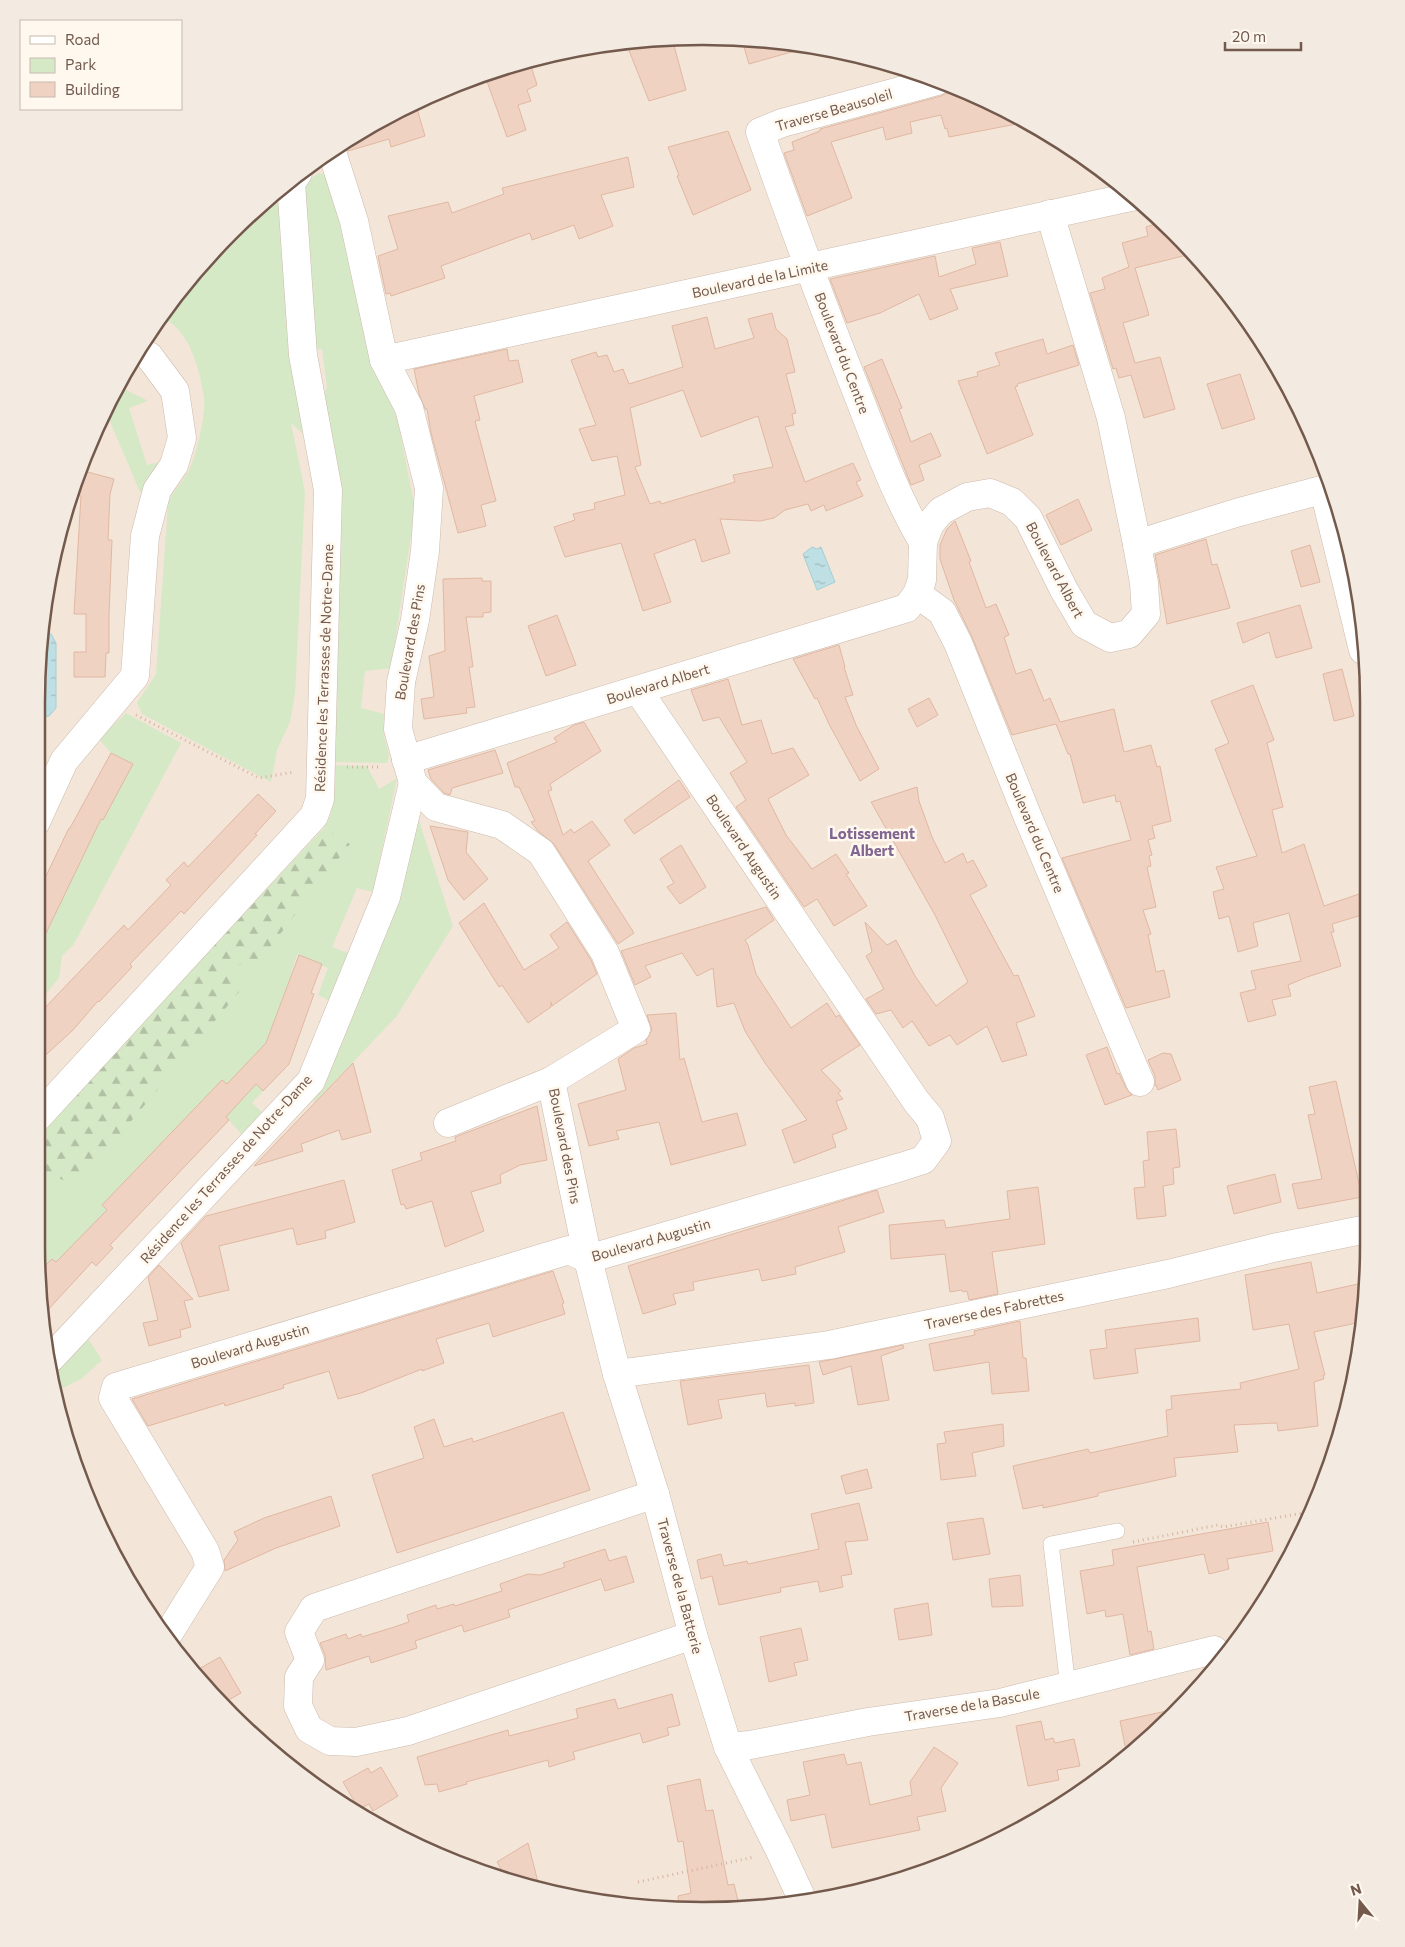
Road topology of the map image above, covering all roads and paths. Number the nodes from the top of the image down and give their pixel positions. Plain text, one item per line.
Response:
1 (925, 84) edge
2 (760, 132) joint
3 (334, 158) edge
4 (291, 190) edge
5 (1124, 198) edge
6 (1050, 214) junction
7 (808, 269) junction
8 (149, 356) dead end
9 (384, 360) junction
10 (1324, 489) edge
11 (1330, 508) edge
12 (924, 542) junction
13 (1137, 544) junction
14 (917, 594) junction
15 (1351, 596) edge
16 (638, 690) junction
17 (137, 715) dead end
18 (344, 767) dead end
19 (400, 770) junction
20 (259, 778) dead end
21 (45, 802) edge
22 (551, 1081) junction
23 (1140, 1082) dead end
24 (45, 1109) edge
25 (448, 1123) dead end
26 (1360, 1230) edge
27 (588, 1259) junction
28 (55, 1354) edge
29 (617, 1374) junction
30 (655, 1494) junction
31 (1302, 1513) edge
32 (1117, 1531) dead end
33 (1132, 1542) dead end
34 (171, 1630) edge
35 (693, 1635) junction
36 (1214, 1650) dead end
37 (1068, 1687) junction
38 (728, 1747) junction
39 (780, 1851) junction
40 (638, 1882) dead end
41 (800, 1894) edge

1 - 2 street, Traverse Beausoleil
2 - 7 street, Boulevard du Centre
3 - 9 street, Boulevard des Pins
4 - 24 street, Résidence les Terrasses de Notre-Dame
5 - 6 street, Boulevard de la Limite
6 - 7 street, Boulevard de la Limite
6 - 13 street, Boulevard Albert
7 - 9 street, Boulevard de la Limite
7 - 12 street, Boulevard du Centre
8 - 21 street
9 - 19 street, Boulevard des Pins
10 - 13 street
11 - 15 street
12 - 13 street, Boulevard Albert
12 - 14 street, Boulevard Albert
14 - 16 street, Boulevard Albert
14 - 23 street, Boulevard du Centre
16 - 19 street, Boulevard Albert
16 - 27 street, Boulevard Augustin
17 - 20 path
18 - 19 path
19 - 22 street, Boulevard des Pins
19 - 28 street, Résidence les Terrasses de Notre-Dame
22 - 25 street
22 - 27 street, Boulevard des Pins
26 - 29 street, Traverse des Fabrettes
27 - 29 street, Traverse de la Batterie
27 - 34 street, Boulevard Augustin
29 - 30 street, Traverse de la Batterie
30 - 35 street, Traverse de la Batterie
30 - 35 street
31 - 33 path
32 - 37 lane
35 - 38 street, Traverse de la Batterie
36 - 37 street, Traverse de la Bascule
37 - 38 street, Traverse de la Bascule
38 - 39 street, Traverse de la Batterie
39 - 40 path
39 - 41 street, Traverse de la Batterie

